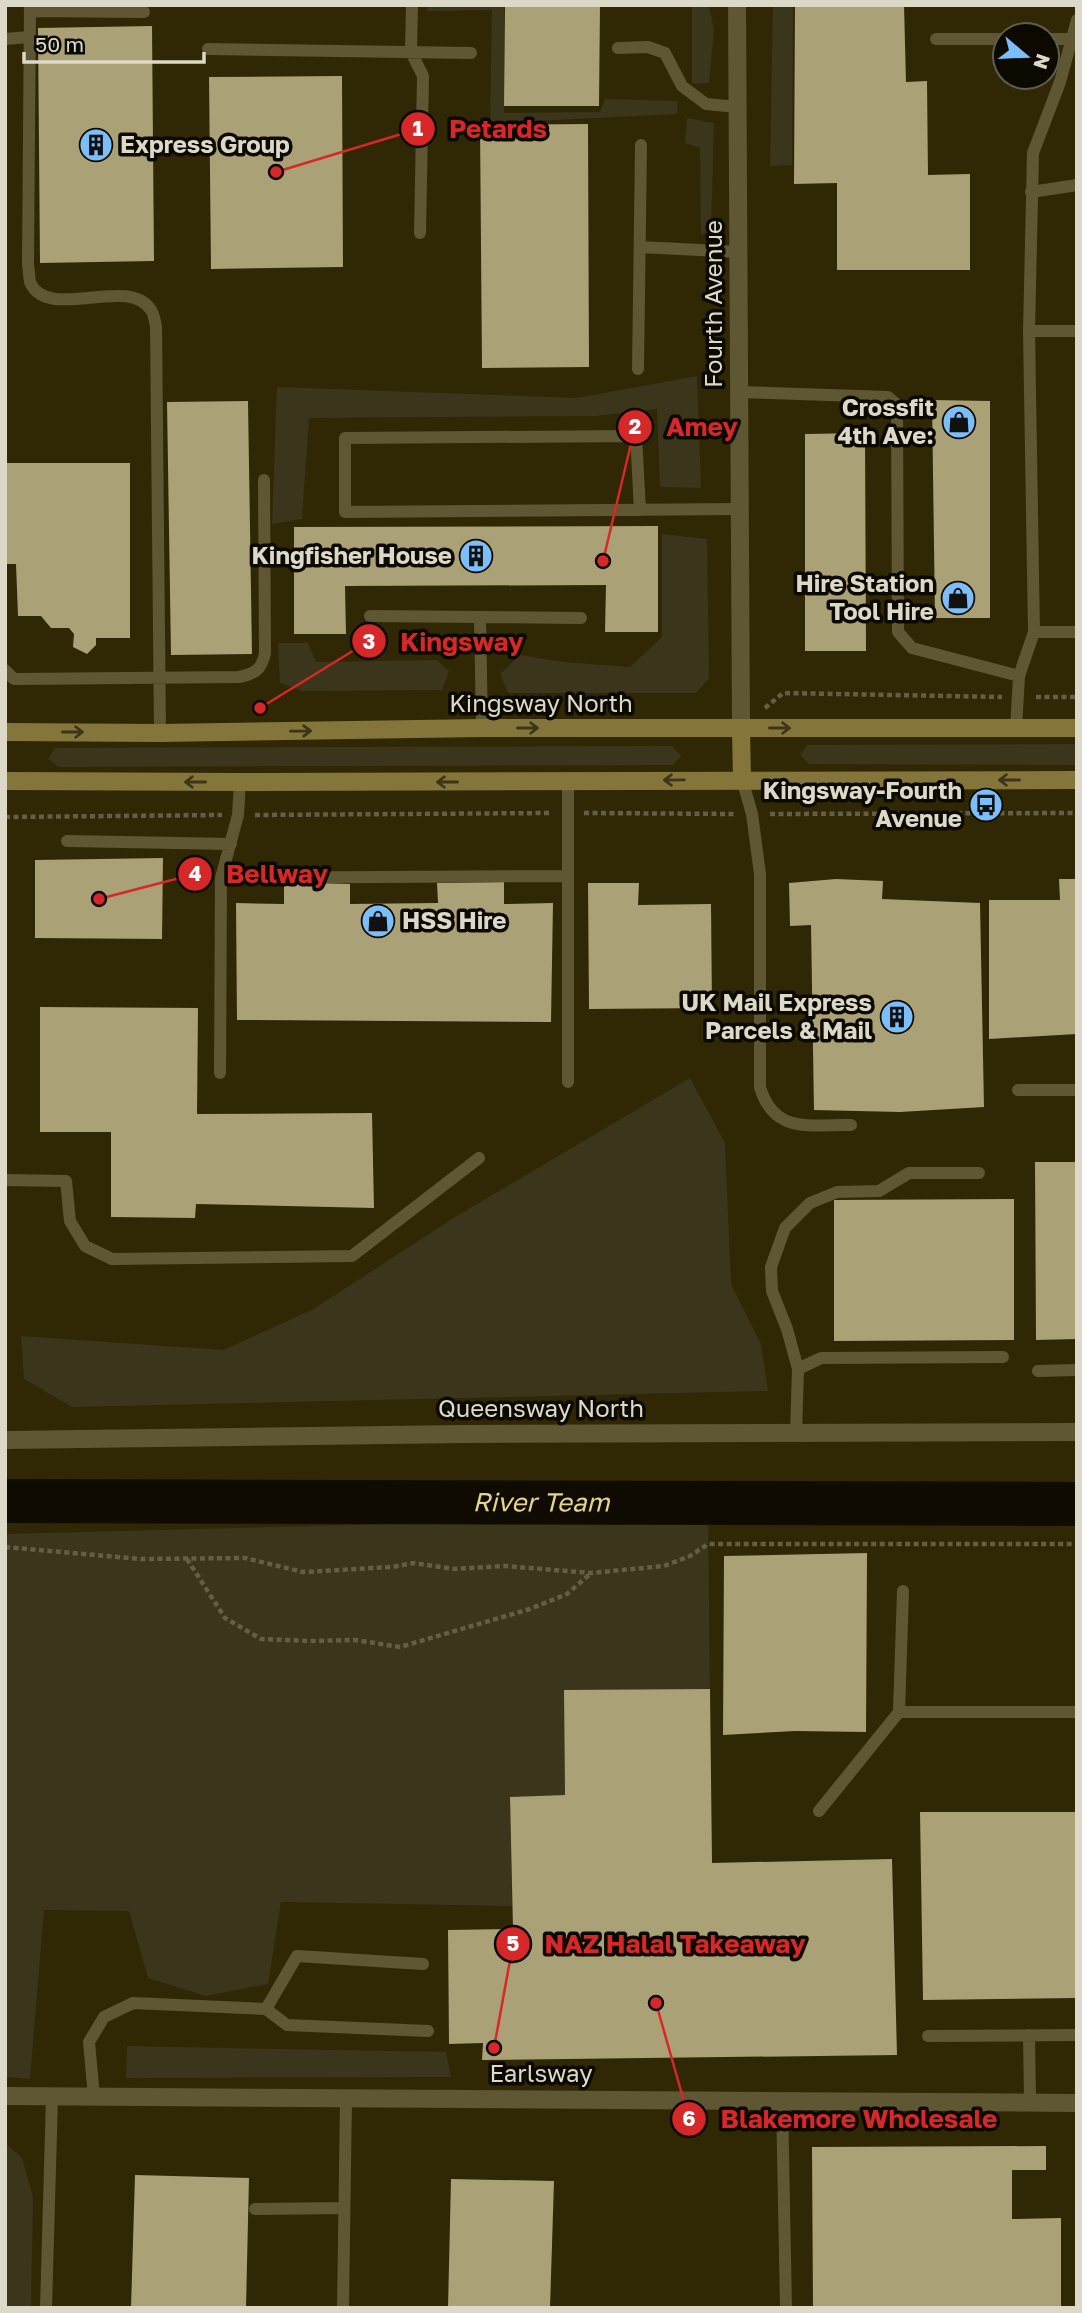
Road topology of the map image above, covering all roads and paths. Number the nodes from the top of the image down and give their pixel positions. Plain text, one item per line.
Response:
1 (412, 5) edge
2 (737, 5) edge
3 (30, 8) edge
4 (144, 12) dead end
5 (1077, 20) edge
6 (29, 37) junction
7 (5, 38) edge
8 (936, 39) dead end
9 (991, 39) edge
10 (1061, 39) edge
11 (1070, 39) junction
12 (618, 48) dead end
13 (208, 49) dead end
14 (411, 52) junction
15 (471, 53) dead end
16 (738, 107) junction
17 (641, 145) dead end
18 (1077, 185) edge
19 (1031, 192) junction
20 (420, 233) dead end
21 (640, 247) junction
22 (738, 252) junction
23 (1029, 331) junction
24 (1077, 331) edge
25 (638, 369) dead end
26 (739, 392) junction
27 (264, 480) dead end
28 (740, 509) junction
29 (640, 510) junction
30 (370, 616) dead end
31 (480, 617) junction
32 (581, 618) dead end
33 (1034, 632) junction
34 (1077, 632) edge
35 (5, 670) edge
36 (1019, 677) junction
37 (160, 678) junction
38 (1017, 697) junction
39 (1077, 697) edge
40 (482, 728) junction
41 (741, 728) junction
42 (1016, 728) junction
43 (1077, 728) edge
44 (5, 732) edge
45 (160, 733) junction
46 (742, 779) junction
47 (1077, 780) edge
48 (5, 781) edge
49 (568, 781) junction
50 (240, 782) junction
51 (568, 813) junction
52 (1077, 813) edge
53 (752, 814) junction
54 (237, 815) junction
55 (5, 817) edge
56 (67, 841) dead end
57 (231, 844) junction
58 (568, 876) junction
59 (221, 878) junction
60 (219, 1073) dead end
61 (568, 1082) dead end
62 (1018, 1090) dead end
63 (1077, 1090) edge
64 (851, 1125) dead end
65 (479, 1158) dead end
66 (979, 1173) dead end
67 (5, 1180) edge
68 (1003, 1357) dead end
69 (798, 1368) junction
70 (1077, 1370) edge
71 (1038, 1371) dead end
72 (1077, 1432) edge
73 (796, 1433) junction
74 (5, 1440) edge
75 (1077, 1544) edge
76 (5, 1547) edge
77 (187, 1559) junction
78 (591, 1573) junction
79 (902, 1591) dead end
80 (899, 1712) junction
81 (1077, 1712) edge
82 (819, 1811) dead end
83 (423, 1964) dead end
84 (266, 2009) junction
85 (428, 2031) dead end
86 (1029, 2035) junction
87 (1077, 2035) edge
88 (928, 2036) dead end
89 (5, 2096) edge
90 (52, 2097) junction
91 (94, 2097) junction
92 (346, 2098) junction
93 (782, 2100) junction
94 (1030, 2101) junction
95 (1077, 2103) edge
96 (255, 2208) dead end
97 (344, 2208) junction
98 (46, 2308) edge
99 (343, 2308) edge
100 (786, 2308) edge

1 - 14 lane
2 - 16 street, Fourth Avenue
3 - 4 lane
3 - 6 lane
5 - 11 lane
6 - 7 lane
6 - 37 lane
8 - 9 lane
10 - 11 lane
11 - 19 lane
12 - 16 lane
13 - 14 lane
14 - 15 lane
14 - 20 lane
16 - 22 street, Fourth Avenue
17 - 21 lane
18 - 19 lane
19 - 23 lane
21 - 22 lane
21 - 25 lane
22 - 26 street, Fourth Avenue
23 - 24 lane
23 - 33 lane
26 - 28 street, Fourth Avenue
26 - 36 lane
27 - 37 lane
28 - 29 lane
28 - 41 street, Fourth Avenue
29 - 29 lane
30 - 31 lane
31 - 32 lane
31 - 40 lane
33 - 34 lane
33 - 36 lane
35 - 37 lane
36 - 38 lane
37 - 45 lane
38 - 39 path
38 - 41 path
38 - 42 lane
40 -> 41 street, Kingsway North
45 -> 40 street, Kingsway North
41 -> 42 street, Kingsway North
41 - 46 street
42 - 43 street, Kingsway North
44 -> 45 street, Kingsway North
47 -> 46 street
46 -> 49 street
46 - 53 lane
50 -> 48 street
49 -> 50 street
49 - 51 lane
50 - 54 lane
51 - 53 path
51 - 54 path
51 - 58 lane
52 - 53 path
53 - 64 lane
54 - 55 path
54 - 57 lane
56 - 57 lane
57 - 59 lane
58 - 59 lane
58 - 61 lane
59 - 60 lane
62 - 63 lane
65 - 67 lane
66 - 69 lane
68 - 69 lane
69 - 73 lane
70 - 71 lane
72 - 73 street, Queensway North
73 - 74 street, Queensway North
75 - 78 path
76 - 77 path
77 - 78 path
77 - 78 path
79 - 80 lane
80 - 81 lane
80 - 82 lane
83 - 84 lane
84 - 85 lane
84 - 91 lane
86 - 87 lane
86 - 88 lane
86 - 94 lane
89 - 90 street, Earlsway
90 - 91 street, Earlsway
90 - 98 lane
91 - 92 street, Earlsway
92 - 93 street, Earlsway
92 - 97 lane
93 - 94 street, Earlsway
93 - 100 lane
94 - 95 street, Earlsway
96 - 97 lane
97 - 99 lane

